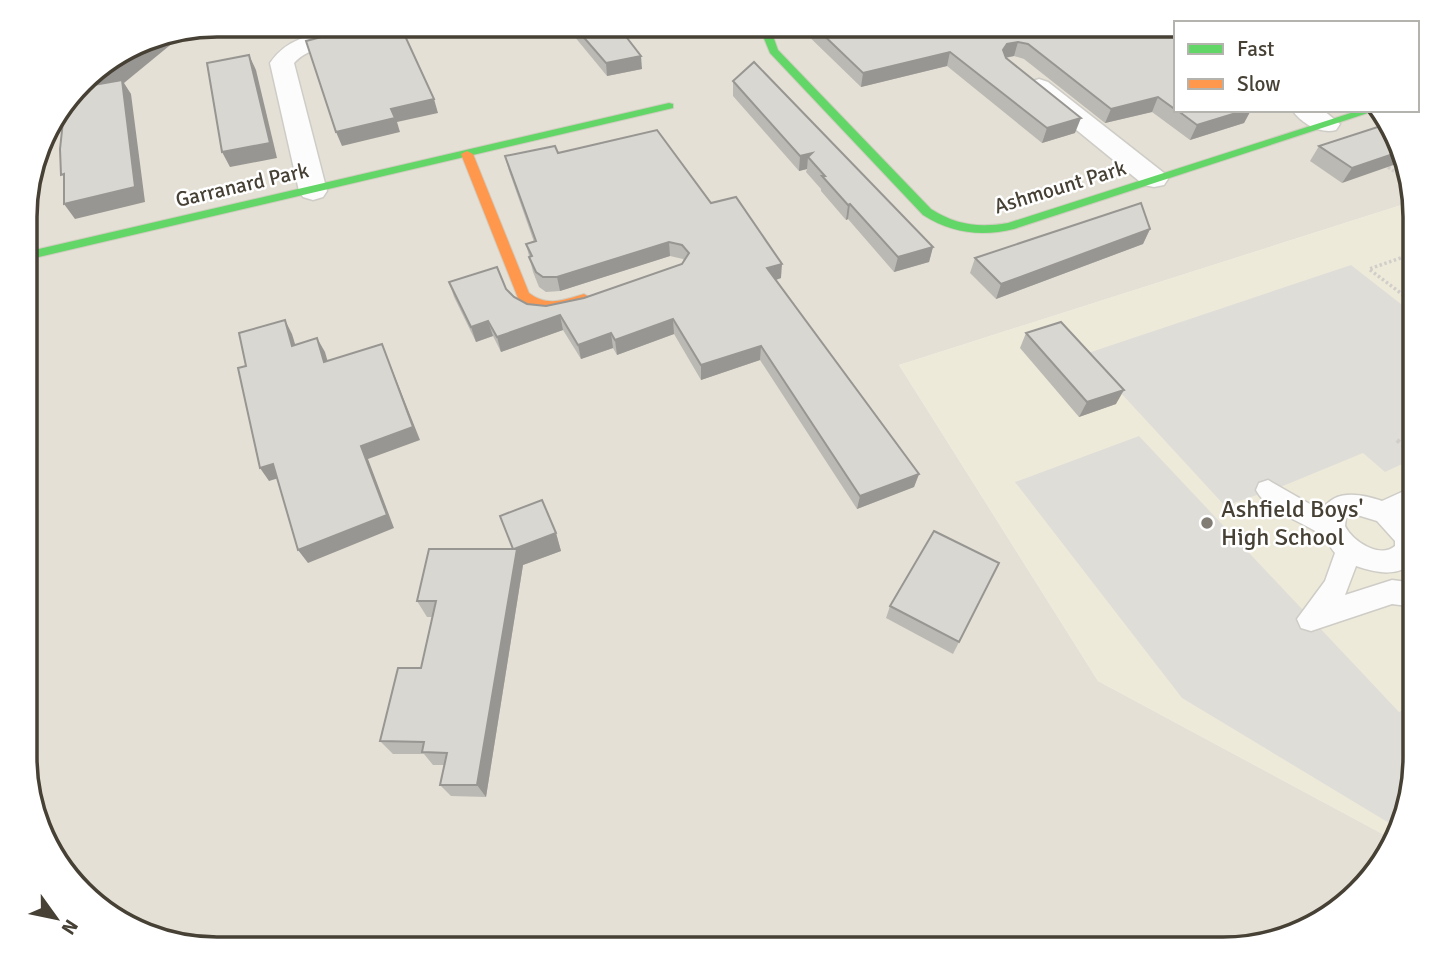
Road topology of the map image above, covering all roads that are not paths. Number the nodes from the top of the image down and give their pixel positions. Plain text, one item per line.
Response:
1 (339, 37) edge
2 (767, 37) edge
3 (1023, 75) edge
4 (669, 106) dead end
5 (1356, 112) edge
6 (1316, 117) edge
7 (467, 154) junction
8 (1154, 179) junction
9 (313, 191) junction
10 (37, 254) edge
11 (598, 293) edge
12 (1268, 491) dead end
13 (1403, 502) edge
14 (1384, 512) junction
15 (1403, 529) edge
16 (1341, 539) junction
17 (1403, 556) edge
18 (1392, 562) junction
19 (1403, 573) edge
20 (1403, 593) edge

1 - 9 street
2 - 8 street, Ashmount Park
3 - 8 street
4 - 7 street, Garranard Park
5 - 6 street, Ashmount Park
6 - 8 street, Ashmount Park
7 - 9 street, Garranard Park
7 - 11 street
9 - 10 street, Garranard Park
12 - 16 lane
13 - 14 lane
14 - 15 lane
14 - 16 lane
16 - 18 lane
16 - 20 lane
17 - 18 lane
18 - 19 lane

